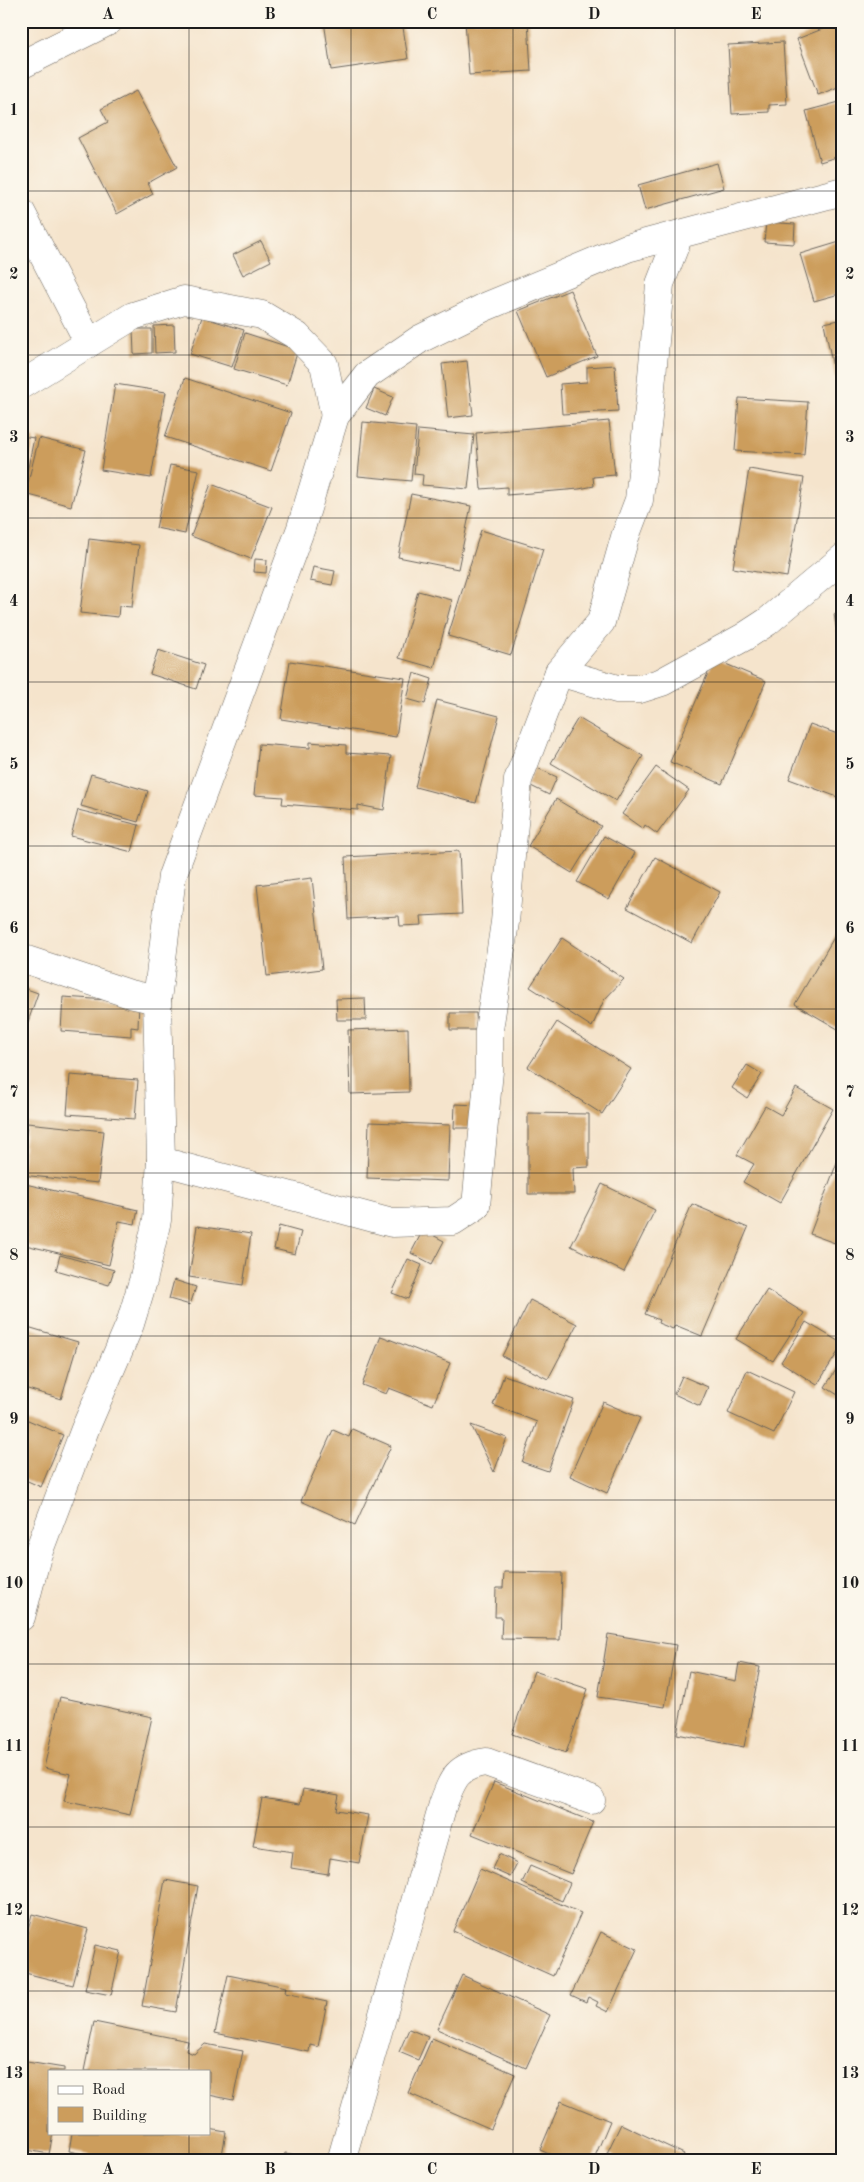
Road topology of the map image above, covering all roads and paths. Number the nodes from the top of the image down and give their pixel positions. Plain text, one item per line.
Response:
1 (109, 21) edge
2 (21, 65) edge
3 (843, 191) edge
4 (21, 212) edge
5 (679, 235) junction
6 (89, 343) junction
7 (21, 385) edge
8 (335, 416) junction
9 (843, 558) edge
10 (559, 672) junction
11 (21, 958) edge
12 (157, 1000) junction
13 (161, 1160) junction
14 (21, 1617) edge
15 (591, 1800) dead end
16 (341, 2161) edge

1 - 2 street
3 - 5 street
4 - 6 street
5 - 8 street
5 - 10 street
6 - 7 street
6 - 8 street
8 - 12 street
9 - 10 street
10 - 13 street
11 - 12 street
12 - 13 street
13 - 14 street
15 - 16 street

